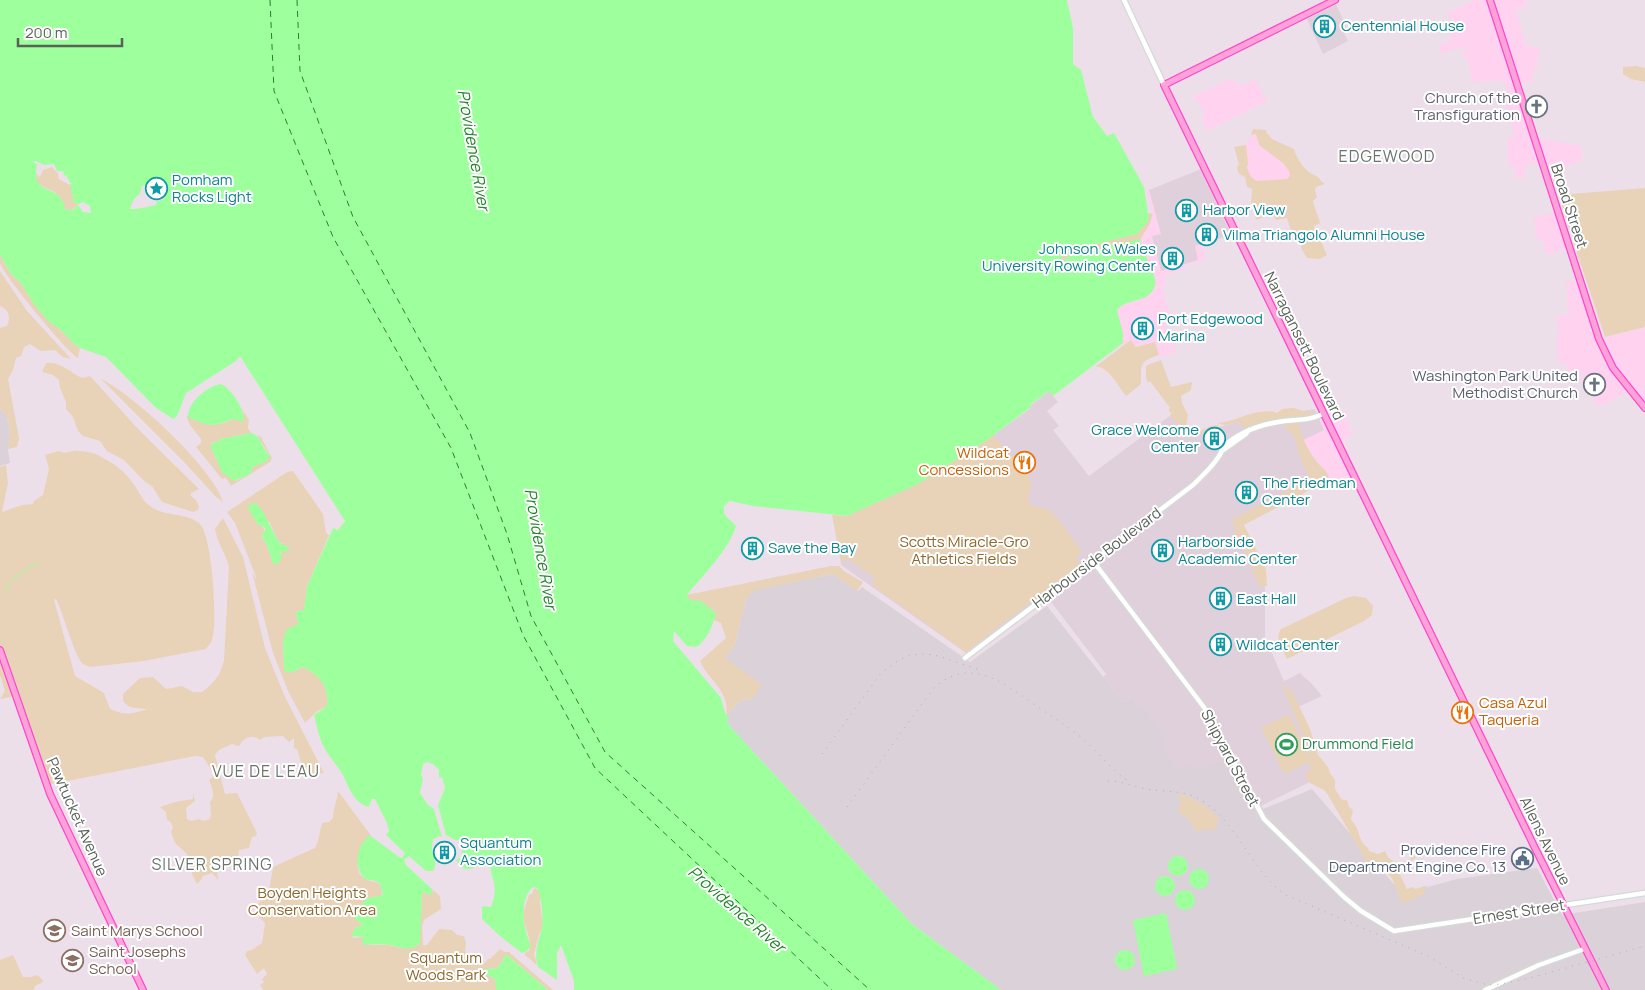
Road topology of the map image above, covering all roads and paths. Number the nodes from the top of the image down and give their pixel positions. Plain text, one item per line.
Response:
1 (1124, 0) edge
2 (1335, 0) edge
3 (1490, 0) edge
4 (1164, 85) junction
5 (1645, 408) edge
6 (1323, 414) junction
7 (1093, 561) junction
8 (0, 650) edge
9 (966, 658) dead end
10 (1464, 702) joint
11 (1645, 893) edge
12 (1562, 904) junction
13 (1394, 931) joint
14 (1584, 949) junction
15 (143, 990) edge
16 (1485, 990) edge
17 (1606, 990) edge

1 - 4 street, Narragansett Boulevard
2 - 4 main road
3 - 5 main road, Broad Street
4 - 6 main road, Narragansett Boulevard
6 - 7 street, Harbourside Boulevard
6 - 10 main road, Narragansett Boulevard
7 - 9 street, Harbourside Boulevard
7 - 13 street, Shipyard Street
8 - 15 main road, Pawtucket Avenue
10 - 12 main road, Allens Avenue
11 - 12 street, Ernest Street
12 - 13 street, Ernest Street
12 - 14 main road, Allens Avenue
14 - 16 street
14 - 17 main road, Allens Avenue

